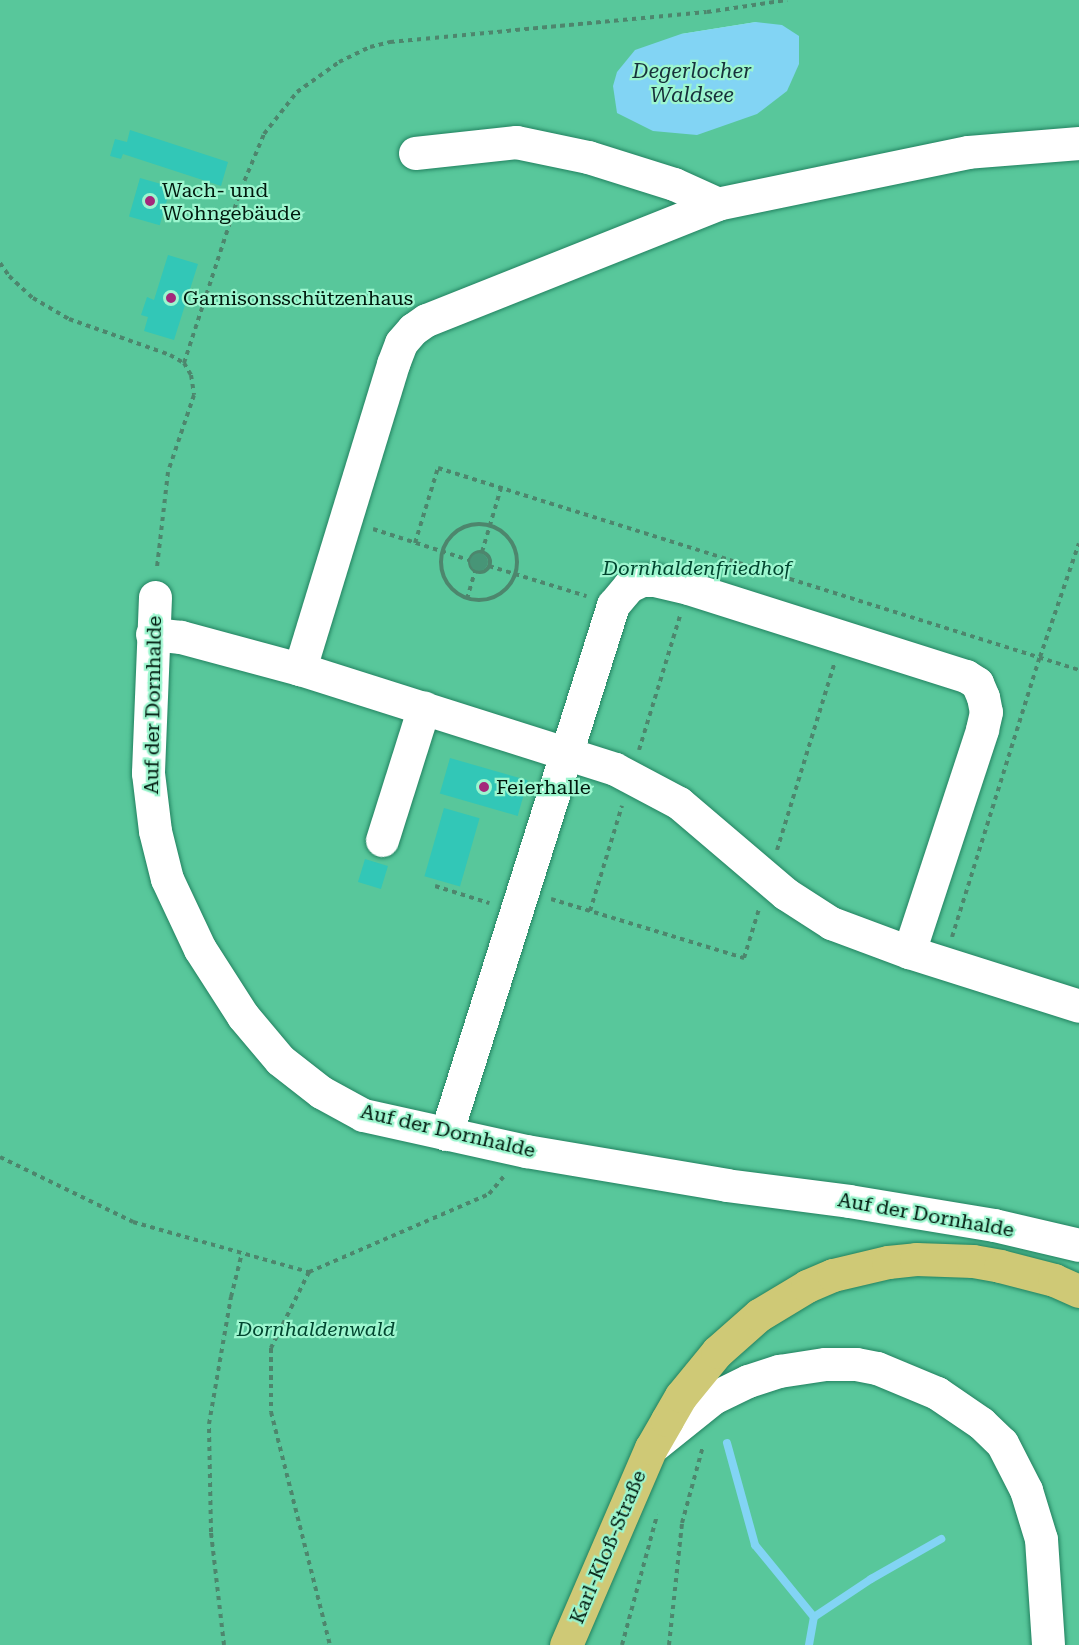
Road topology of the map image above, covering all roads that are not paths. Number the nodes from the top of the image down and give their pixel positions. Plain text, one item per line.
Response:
1 (1079, 143) edge
2 (416, 153) dead end
3 (718, 204) junction
4 (155, 597) road end
5 (152, 634) junction
6 (300, 669) junction
7 (424, 707) junction
8 (566, 752) junction
9 (382, 840) dead end
10 (909, 952) junction
11 (1079, 1006) edge
12 (446, 1134) junction
13 (1079, 1245) edge
14 (1079, 1291) edge
15 (651, 1448) junction
16 (566, 1645) edge
17 (1048, 1645) edge

1 - 3 street
2 - 3 street
3 - 6 street
4 - 5 street, Auf der Dornhalde
5 - 6 street
5 - 12 street, Auf der Dornhalde
6 - 7 street
7 - 8 street
7 - 9 street
8 - 10 street
8 - 10 street
8 - 12 street
10 - 11 street
12 - 13 street, Auf der Dornhalde
14 - 15 main road, Karl-Kloß-Straße
15 - 16 main road, Karl-Kloß-Straße
15 - 17 street

